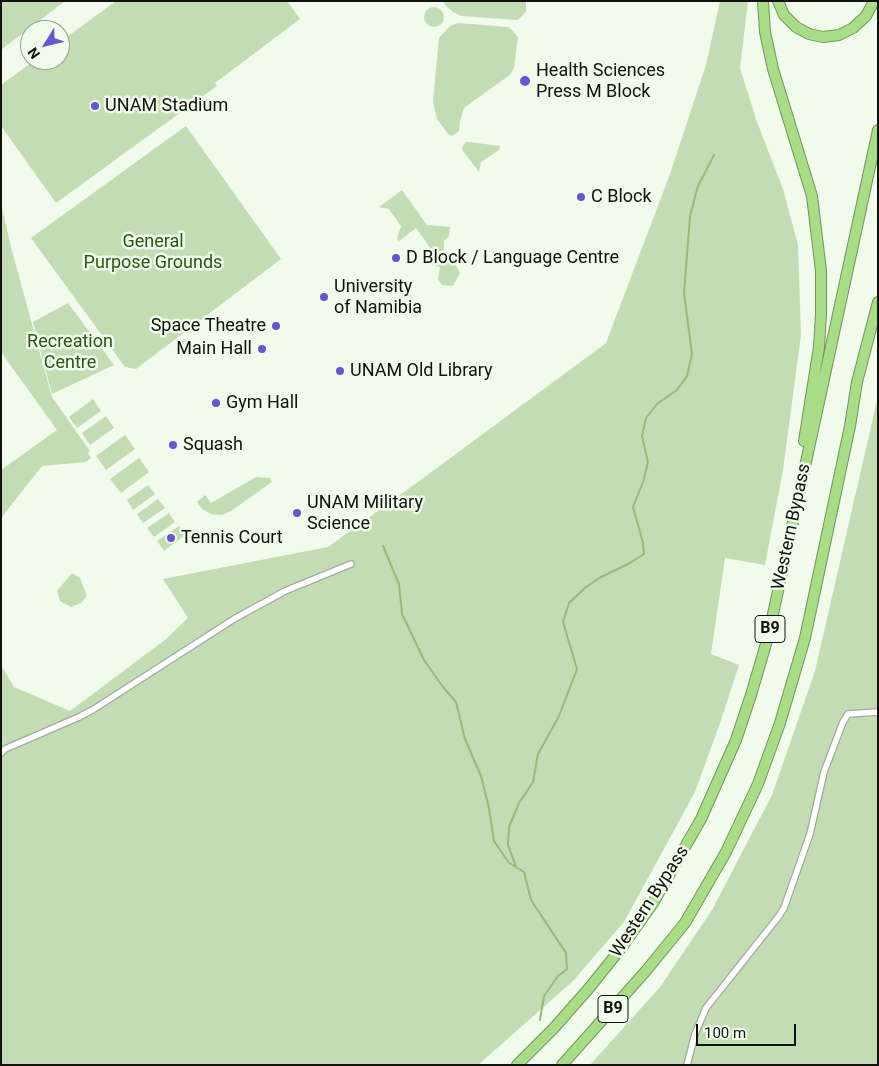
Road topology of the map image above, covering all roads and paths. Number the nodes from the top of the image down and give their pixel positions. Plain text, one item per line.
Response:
1 (763, 1) edge
2 (778, 1) edge
3 (874, 1) edge
4 (878, 130) edge
5 (878, 302) edge
6 (878, 323) edge
7 (857, 382) junction
8 (351, 564) dead end
9 (779, 587) junction
10 (878, 712) edge
11 (1, 753) edge
12 (517, 1065) edge
13 (562, 1065) edge
14 (687, 1065) edge

1 - 9 highway
2 - 3 highway
4 - 9 highway, Western Bypass / B9
5 - 7 highway, Western Bypass / B9
6 - 7 highway
7 - 13 highway, Western Bypass / B9
8 - 11 street
9 - 12 highway, Western Bypass / B9
10 - 14 street

